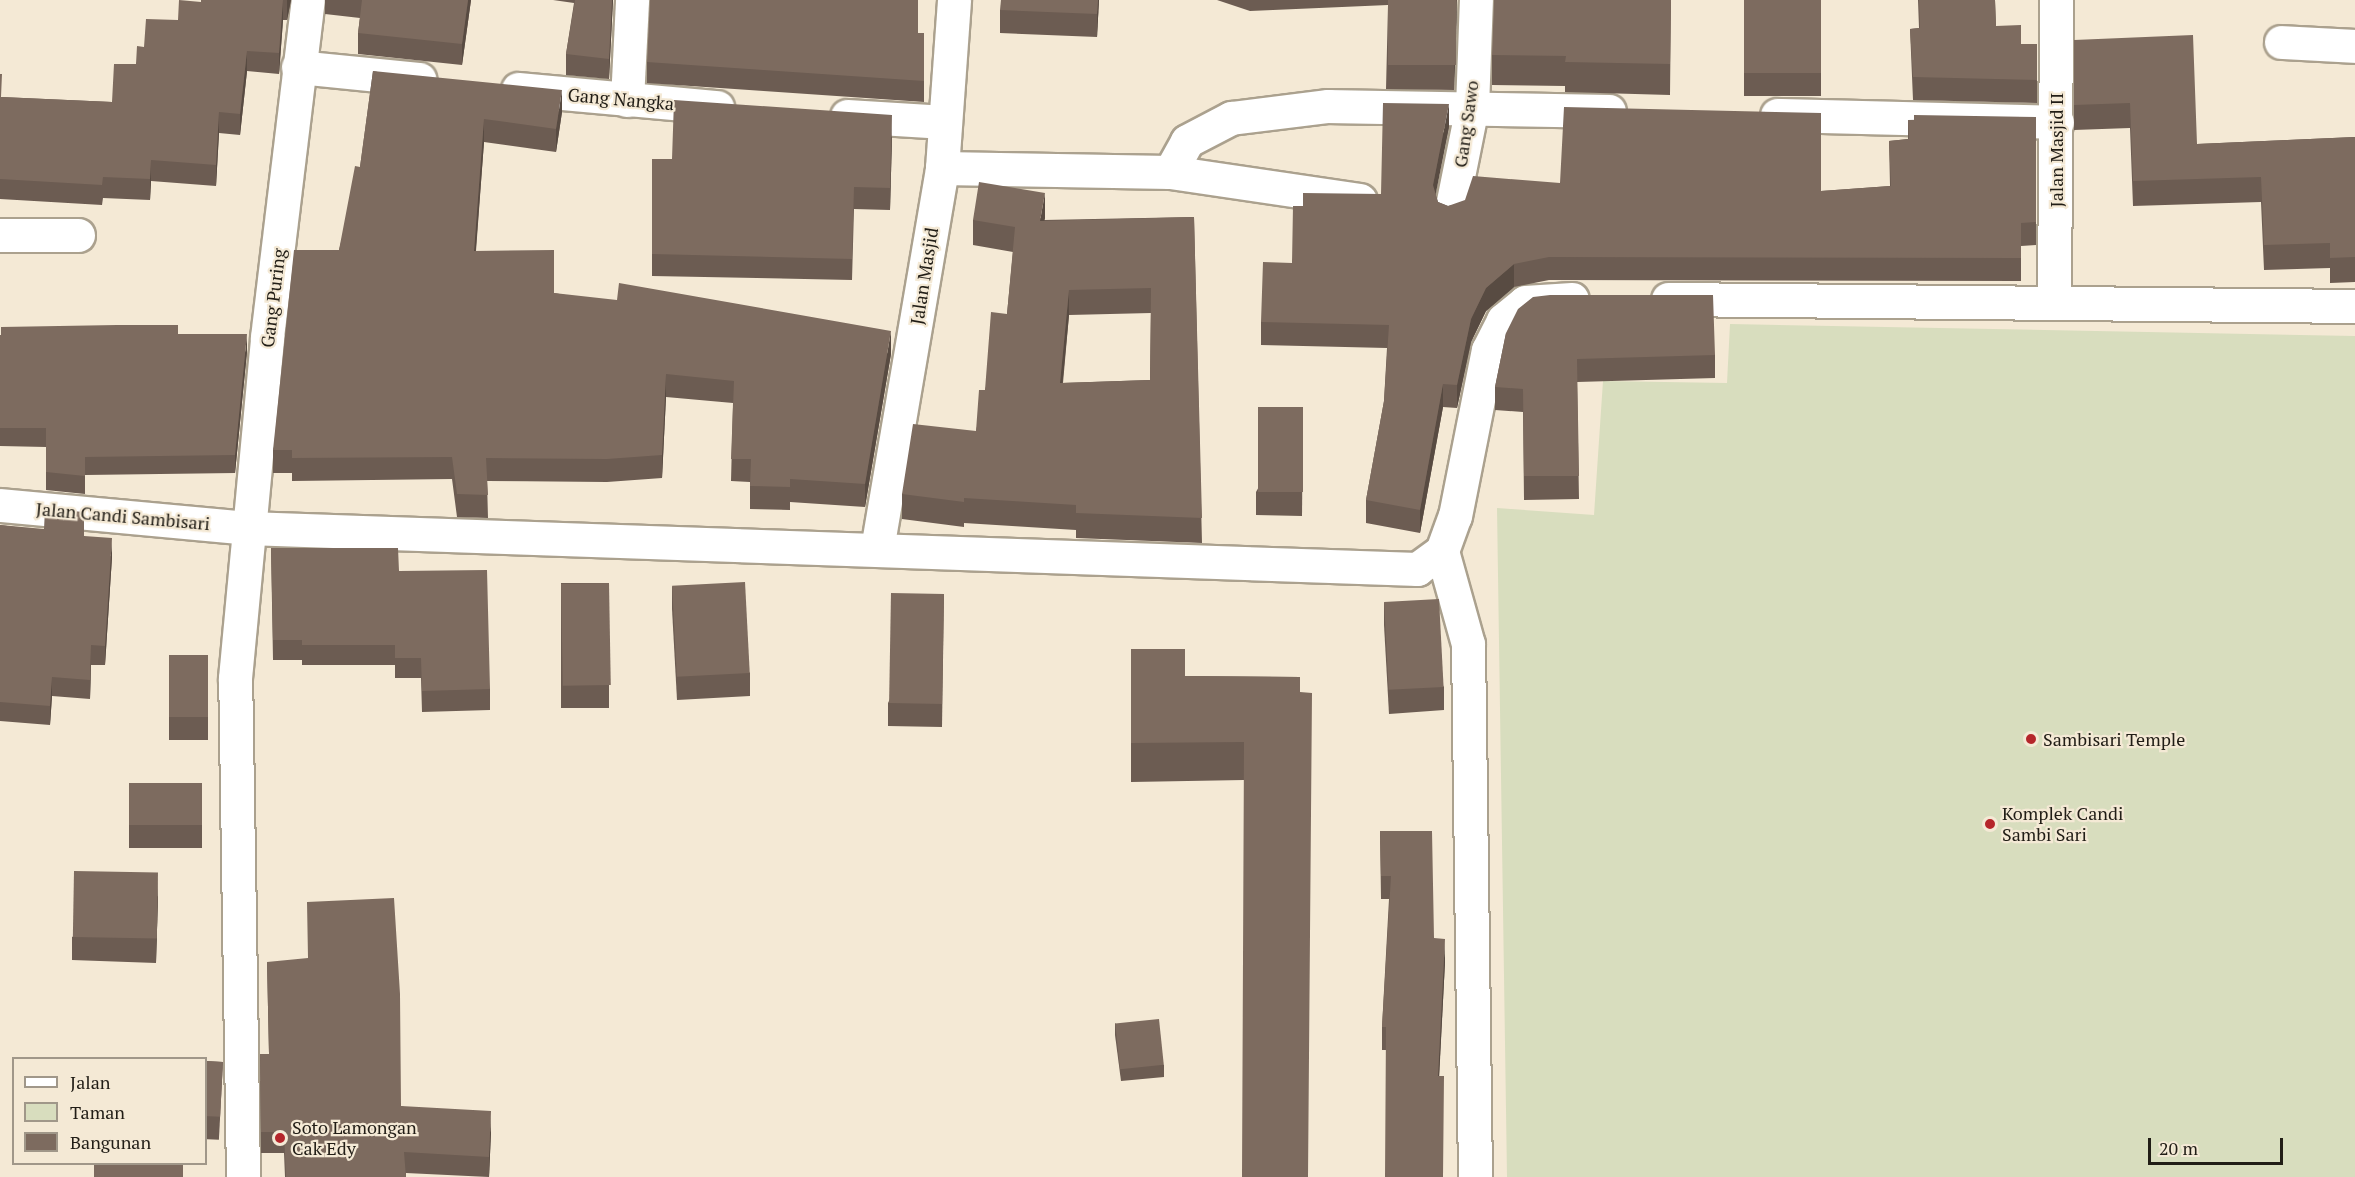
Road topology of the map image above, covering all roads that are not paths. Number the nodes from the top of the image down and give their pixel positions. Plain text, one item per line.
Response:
1 (308, 0) edge
2 (632, 0) edge
3 (954, 0) edge
4 (1476, 0) edge
5 (2056, 0) edge
6 (2281, 42) dead end
7 (2355, 46) edge
8 (298, 67) junction
9 (451, 82) edge
10 (486, 86) edge
11 (627, 100) junction
12 (1472, 107) junction
13 (744, 108) edge
14 (1639, 111) edge
15 (815, 113) edge
16 (1746, 114) edge
17 (945, 122) junction
18 (2057, 122) junction
19 (942, 168) junction
20 (1170, 172) junction
21 (1364, 201) edge
22 (1451, 211) edge
23 (0, 235) edge
24 (78, 236) dead end
25 (1608, 299) edge
26 (1643, 299) edge
27 (2054, 300) junction
28 (2355, 306) edge
29 (0, 505) edge
30 (247, 528) junction
31 (877, 549) junction
32 (1442, 551) junction
33 (243, 1177) edge
34 (1475, 1177) edge

1 - 8 street, Gang Puring
2 - 11 street
3 - 17 street, Jalan Masjid
4 - 12 street, Gang Sawo
5 - 18 street, Jalan Masjid II
6 - 7 street
8 - 9 street
8 - 30 street, Gang Puring
10 - 11 street, Gang Nangka
11 - 13 street, Gang Nangka
12 - 14 street
12 - 20 street
12 - 22 street, Gang Sawo
15 - 17 street
16 - 18 street
17 - 19 street, Jalan Masjid
18 - 27 street, Jalan Masjid II
19 - 20 street
19 - 31 street, Jalan Masjid
20 - 21 street
23 - 24 street
25 - 32 street
26 - 27 street
27 - 28 street
29 - 30 street, Jalan Candi Sambisari
30 - 31 street, Jalan Candi Sambisari
30 - 33 street, Gang Puring
31 - 32 street, Jalan Candi Sambisari
32 - 34 street

